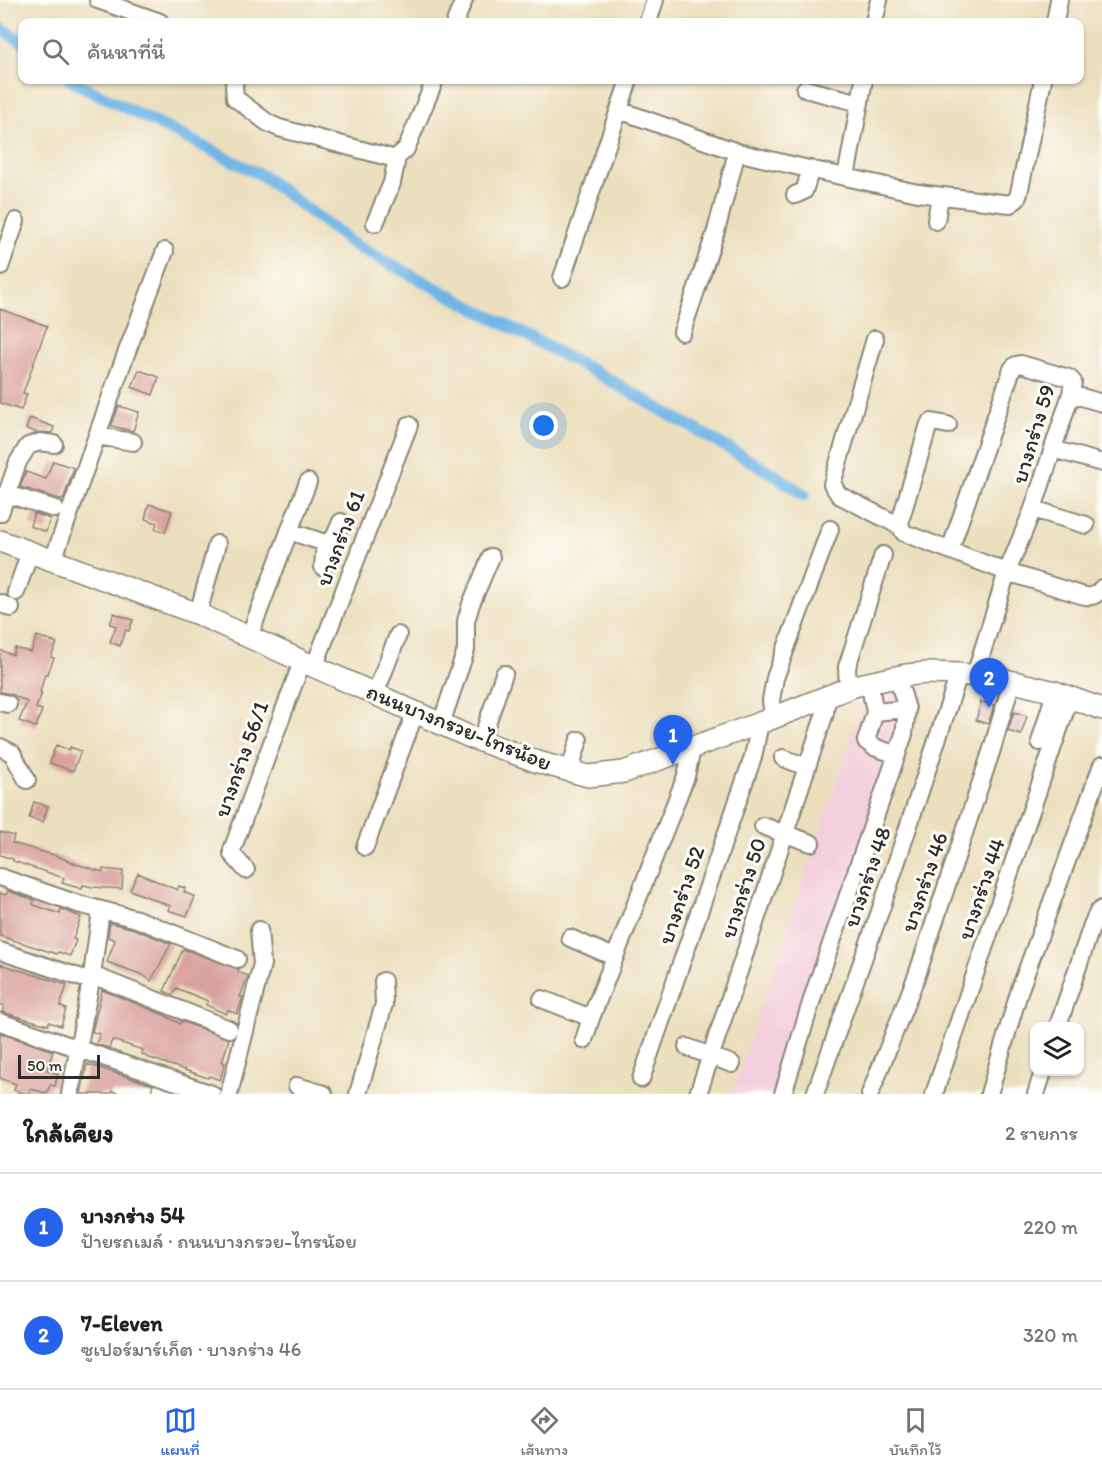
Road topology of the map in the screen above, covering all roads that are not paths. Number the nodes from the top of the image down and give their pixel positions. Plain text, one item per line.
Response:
1 (98, 0) edge
2 (464, 0) edge
3 (655, 0) edge
4 (879, 0) edge
5 (1059, 0) edge
6 (149, 18) edge
7 (457, 18) edge
8 (649, 18) edge
9 (875, 18) edge
10 (1055, 18) edge
11 (234, 84) edge
12 (433, 84) edge
13 (628, 84) edge
14 (863, 84) edge
15 (1042, 84) edge
16 (805, 89) dead end
17 (860, 103) junction
18 (619, 110) junction
19 (737, 152) junction
20 (397, 157) junction
21 (811, 169) junction
22 (846, 177) junction
23 (795, 195) dead end
24 (940, 196) junction
25 (936, 220) dead end
26 (16, 221) dead end
27 (375, 223) dead end
28 (165, 251) dead end
29 (0, 267) edge
30 (562, 278) dead end
31 (682, 332) dead end
32 (875, 339) dead end
33 (1071, 394) junction
34 (1102, 403) edge
35 (948, 424) dead end
36 (409, 425) dead end
37 (97, 436) junction
38 (133, 442) dead end
39 (54, 444) dead end
40 (1053, 449) junction
41 (1102, 463) edge
42 (308, 482) dead end
43 (7, 494) junction
44 (55, 509) dead end
45 (1033, 509) junction
46 (0, 513) edge
47 (340, 522) dead end
48 (1086, 525) dead end
49 (900, 526) junction
50 (830, 529) dead end
51 (289, 531) junction
52 (0, 541) edge
53 (325, 543) junction
54 (217, 544) dead end
55 (950, 550) junction
56 (30, 552) junction
57 (883, 555) dead end
58 (491, 557) dead end
59 (53, 560) junction
60 (323, 567) dead end
61 (1007, 572) junction
62 (1102, 588) edge
63 (9, 601) edge
64 (198, 614) junction
65 (398, 635) dead end
66 (249, 637) junction
67 (308, 664) junction
68 (504, 674) dead end
69 (967, 674) junction
70 (897, 676) junction
71 (1012, 681) junction
72 (869, 682) junction
73 (848, 688) junction
74 (375, 694) junction
75 (1062, 695) junction
76 (827, 696) junction
77 (907, 709) junction
78 (1102, 709) edge
79 (415, 712) junction
80 (875, 712) junction
81 (766, 721) junction
82 (441, 724) junction
83 (579, 740) dead end
84 (481, 741) junction
85 (1040, 742) dead end
86 (0, 747) edge
87 (692, 748) junction
88 (897, 755) junction
89 (783, 758) dead end
90 (1102, 765) edge
91 (807, 767) junction
92 (569, 772) junction
93 (27, 780) dead end
94 (763, 825) dead end
95 (785, 833) junction
96 (811, 843) dead end
97 (365, 847) dead end
98 (246, 870) dead end
99 (0, 877) edge
100 (1102, 909) edge
101 (101, 910) junction
102 (259, 930) dead end
103 (570, 938) dead end
104 (0, 951) edge
105 (614, 957) junction
106 (237, 959) dead end
107 (91, 978) junction
108 (383, 981) dead end
109 (542, 999) dead end
110 (591, 1018) junction
111 (0, 1022) edge
112 (1059, 1022) edge
113 (228, 1029) dead end
114 (584, 1040) dead end
115 (687, 1047) dead end
116 (79, 1050) junction
117 (711, 1056) junction
118 (732, 1064) dead end
119 (1041, 1076) edge
120 (641, 1080) dead end
121 (297, 1086) dead end
122 (70, 1094) edge
123 (212, 1094) edge
124 (229, 1094) edge
125 (324, 1094) edge
126 (358, 1094) edge
127 (698, 1094) edge
128 (783, 1094) edge
129 (814, 1094) edge
130 (870, 1094) edge
131 (934, 1094) edge
132 (989, 1094) edge
133 (1036, 1094) edge

1 - 6 street
2 - 7 street
3 - 8 street
4 - 9 street
5 - 10 street
11 - 20 street
12 - 20 street
13 - 18 street
14 - 17 street
15 - 24 street
16 - 17 street
17 - 22 street
18 - 19 street
18 - 30 street
19 - 21 street
19 - 31 street
20 - 27 street
21 - 22 street
21 - 23 street
22 - 24 street
24 - 25 street
26 - 29 street
28 - 37 street
32 - 49 street
33 - 34 street
33 - 40 street, บางกร่าง 59
33 - 55 street, บางกร่าง 59
35 - 49 street
36 - 67 street, บางกร่าง 61
37 - 38 street
37 - 59 street
39 - 43 street
40 - 41 street
40 - 45 street, บางกร่าง 59
42 - 51 street
43 - 44 street
43 - 46 street
45 - 48 street
45 - 61 street, บางกร่าง 59
47 - 53 street
49 - 55 street
50 - 81 street, บางกร่าง 52
51 - 53 street
51 - 66 street
52 - 56 main road, ถนนบางกรวย-ไทรน้อย
53 - 60 street
54 - 64 street
55 - 61 street
56 - 59 main road, ถนนบางกรวย-ไทรน้อย
56 - 63 street
57 - 73 street
58 - 82 street
59 - 64 main road, ถนนบางกรวย-ไทรน้อย
61 - 62 street
61 - 69 street, บางกร่าง 59
64 - 66 main road, ถนนบางกรวย-ไทรน้อย
65 - 74 street
66 - 67 main road, ถนนบางกรวย-ไทรน้อย
67 - 74 main road, ถนนบางกรวย-ไทรน้อย
67 - 98 street, บางกร่าง 56/1
68 - 84 street
69 - 70 main road, ถนนบางกรวย-ไทรน้อย
69 - 71 main road, ถนนบางกรวย-ไทรน้อย
69 - 129 street, บางกร่าง 48
70 - 72 main road, ถนนบางกรวย-ไทรน้อย
70 - 77 street
71 - 75 main road, ถนนบางกรวย-ไทรน้อย
71 - 130 street, บางกร่าง 46
72 - 73 main road, ถนนบางกรวย-ไทรน้อย
72 - 80 street
73 - 76 main road, ถนนบางกรวย-ไทรน้อย
74 - 79 main road, ถนนบางกรวย-ไทรน้อย
75 - 78 main road, ถนนบางกรวย-ไทรน้อย
75 - 85 street
75 - 131 street, บางกร่าง 44
76 - 81 main road, ถนนบางกรวย-ไทรน้อย
76 - 91 street, บางกร่าง 50
77 - 80 street
77 - 88 street
79 - 82 main road, ถนนบางกรวย-ไทรน้อย
79 - 97 street
80 - 88 street
81 - 87 main road, ถนนบางกรวย-ไทรน้อย
81 - 120 street, บางกร่าง 52
82 - 84 main road, ถนนบางกรวย-ไทรน้อย
83 - 92 street
84 - 92 main road, ถนนบางกรวย-ไทรน้อย
86 - 93 street
87 - 92 main road, ถนนบางกรวย-ไทรน้อย
87 - 105 street
88 - 128 street
89 - 91 street
90 - 132 street
91 - 95 street, บางกร่าง 50
94 - 95 street
95 - 96 street
95 - 117 street, บางกร่าง 50
99 - 101 street
100 - 112 street
101 - 106 street
101 - 107 street
102 - 124 street
103 - 105 street
104 - 107 street
105 - 110 street
107 - 113 street
107 - 116 street
108 - 126 street
109 - 110 street
110 - 114 street
111 - 116 street
115 - 117 street
116 - 122 street
116 - 123 street
117 - 118 street
117 - 127 street, บางกร่าง 50
119 - 133 street
121 - 125 street

